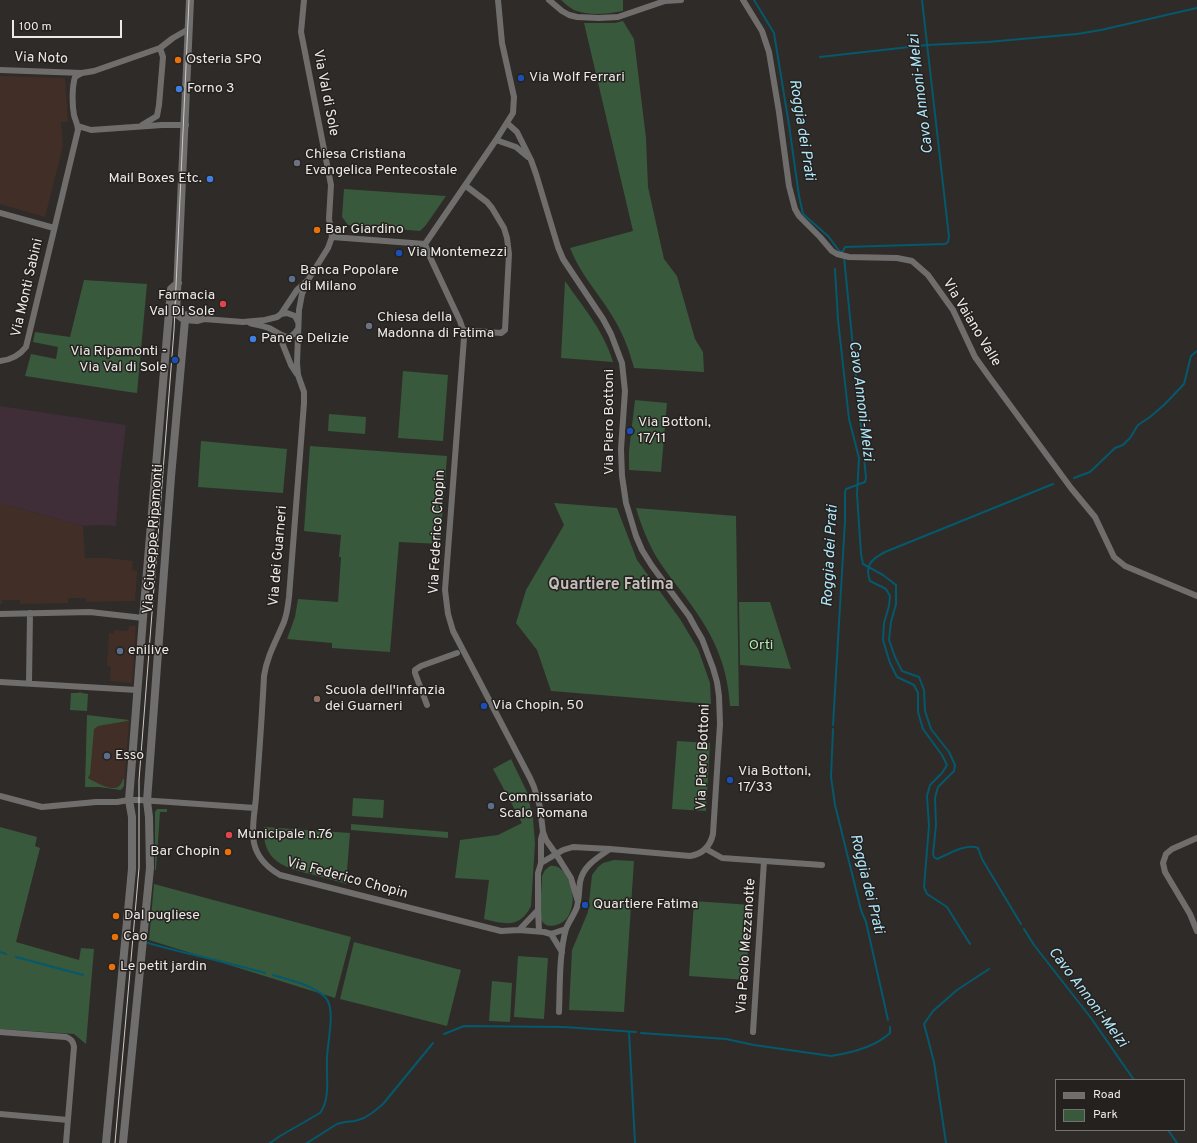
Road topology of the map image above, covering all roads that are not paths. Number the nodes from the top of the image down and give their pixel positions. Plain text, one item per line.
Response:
1 (190, 0) edge
2 (304, 0) edge
3 (498, 0) edge
4 (549, 0) edge
5 (681, 0) edge
6 (743, 0) edge
7 (189, 26) junction
8 (160, 48) junction
9 (0, 70) edge
10 (82, 73) junction
11 (507, 123) junction
12 (186, 125) junction
13 (78, 126) junction
14 (140, 126) junction
15 (496, 140) junction
16 (530, 158) junction
17 (466, 186) junction
18 (0, 213) edge
19 (54, 228) junction
20 (332, 237) junction
21 (425, 244) junction
22 (308, 280) junction
23 (178, 283) junction
24 (169, 308) junction
25 (176, 314) junction
26 (279, 315) junction
27 (168, 319) junction
28 (204, 319) junction
29 (184, 320) junction
30 (243, 322) junction
31 (298, 322) junction
32 (298, 329) junction
33 (463, 330) junction
34 (278, 334) junction
35 (0, 361) edge
36 (298, 375) junction
37 (1197, 596) edge
38 (30, 613) junction
39 (0, 614) edge
40 (143, 618) junction
41 (456, 652) dead end
42 (0, 682) edge
43 (29, 684) junction
44 (137, 690) junction
45 (427, 705) dead end
46 (0, 796) edge
47 (129, 800) junction
48 (147, 801) junction
49 (255, 808) junction
50 (543, 832) junction
51 (1197, 838) edge
52 (610, 849) junction
53 (706, 849) junction
54 (556, 854) junction
55 (549, 858) junction
56 (560, 861) junction
57 (764, 861) junction
58 (541, 863) junction
59 (822, 865) dead end
60 (578, 902) junction
61 (538, 910) junction
62 (566, 929) junction
63 (519, 930) junction
64 (1197, 931) edge
65 (539, 932) junction
66 (551, 934) junction
67 (562, 952) junction
68 (559, 1012) dead end
69 (0, 1032) edge
70 (753, 1032) dead end
71 (0, 1114) edge
72 (68, 1120) junction
73 (66, 1143) edge
74 (106, 1143) edge
75 (124, 1143) edge

1 - 7 street, Via Giuseppe Ripamonti
2 - 20 street, Via Val di Sole
3 - 11 street
4 - 5 street
6 - 37 street, Via Vaiano Valle
7 - 8 street, Via Noto
7 - 12 street, Via Giuseppe Ripamonti
8 - 10 street, Via Noto
8 - 14 street
9 - 10 street, Via Noto
10 - 13 street, Via Noto
11 - 15 street
11 - 16 street, Via Piero Bottoni
12 - 14 street
12 - 23 street, Via Giuseppe Ripamonti
13 - 14 street
13 - 19 street, Via Monti Sabini
15 - 16 street
15 - 17 street
16 - 53 street, Via Piero Bottoni
17 - 21 street
17 - 33 street
18 - 19 street, Via Monti Sabini
19 - 35 street, Via Monti Sabini
20 - 21 street
20 - 22 street
21 - 33 street, Via Federico Chopin
22 - 26 street
22 - 31 street
23 - 24 street, Via Giuseppe Ripamonti
23 - 25 street, Via Giuseppe Ripamonti
24 - 25 street
24 - 27 street, Via Giuseppe Ripamonti
25 - 27 street
25 - 28 street
25 - 29 street
26 - 30 street
26 - 31 street
26 - 34 street
27 - 40 street, Via Giuseppe Ripamonti
28 - 29 street
28 - 30 street
29 - 48 street, Via Giuseppe Ripamonti
30 - 34 street
31 - 32 street
32 - 34 street
32 - 36 street, Via dei Guarneri
33 - 50 street, Via Federico Chopin
34 - 36 street, Via dei Guarneri
36 - 49 street, Via dei Guarneri
38 - 39 street
38 - 40 street
38 - 43 street
40 - 44 street, Via Giuseppe Ripamonti
41 - 45 street
42 - 43 street
43 - 44 street
44 - 47 street, Via Giuseppe Ripamonti
46 - 47 street
47 - 48 street
47 - 74 street, Via Giuseppe Ripamonti
48 - 49 street
48 - 75 street, Via Giuseppe Ripamonti
49 - 63 street, Via Federico Chopin
50 - 54 street, Via Federico Chopin
50 - 58 street, Via Federico Chopin
51 - 64 street
52 - 53 street
52 - 54 street
52 - 60 street
53 - 57 street
54 - 55 street
54 - 56 street, Via Federico Chopin
55 - 56 street
55 - 58 street
56 - 60 street, Via Federico Chopin
57 - 59 street
57 - 70 street, Via Paolo Mezzanotte
58 - 61 street, Via Federico Chopin
60 - 62 street
61 - 63 street
61 - 65 street, Via Federico Chopin
62 - 66 street
62 - 67 street
63 - 65 street, Via Federico Chopin
65 - 66 street
66 - 67 street
67 - 68 street
69 - 72 street
71 - 72 street
72 - 73 street

